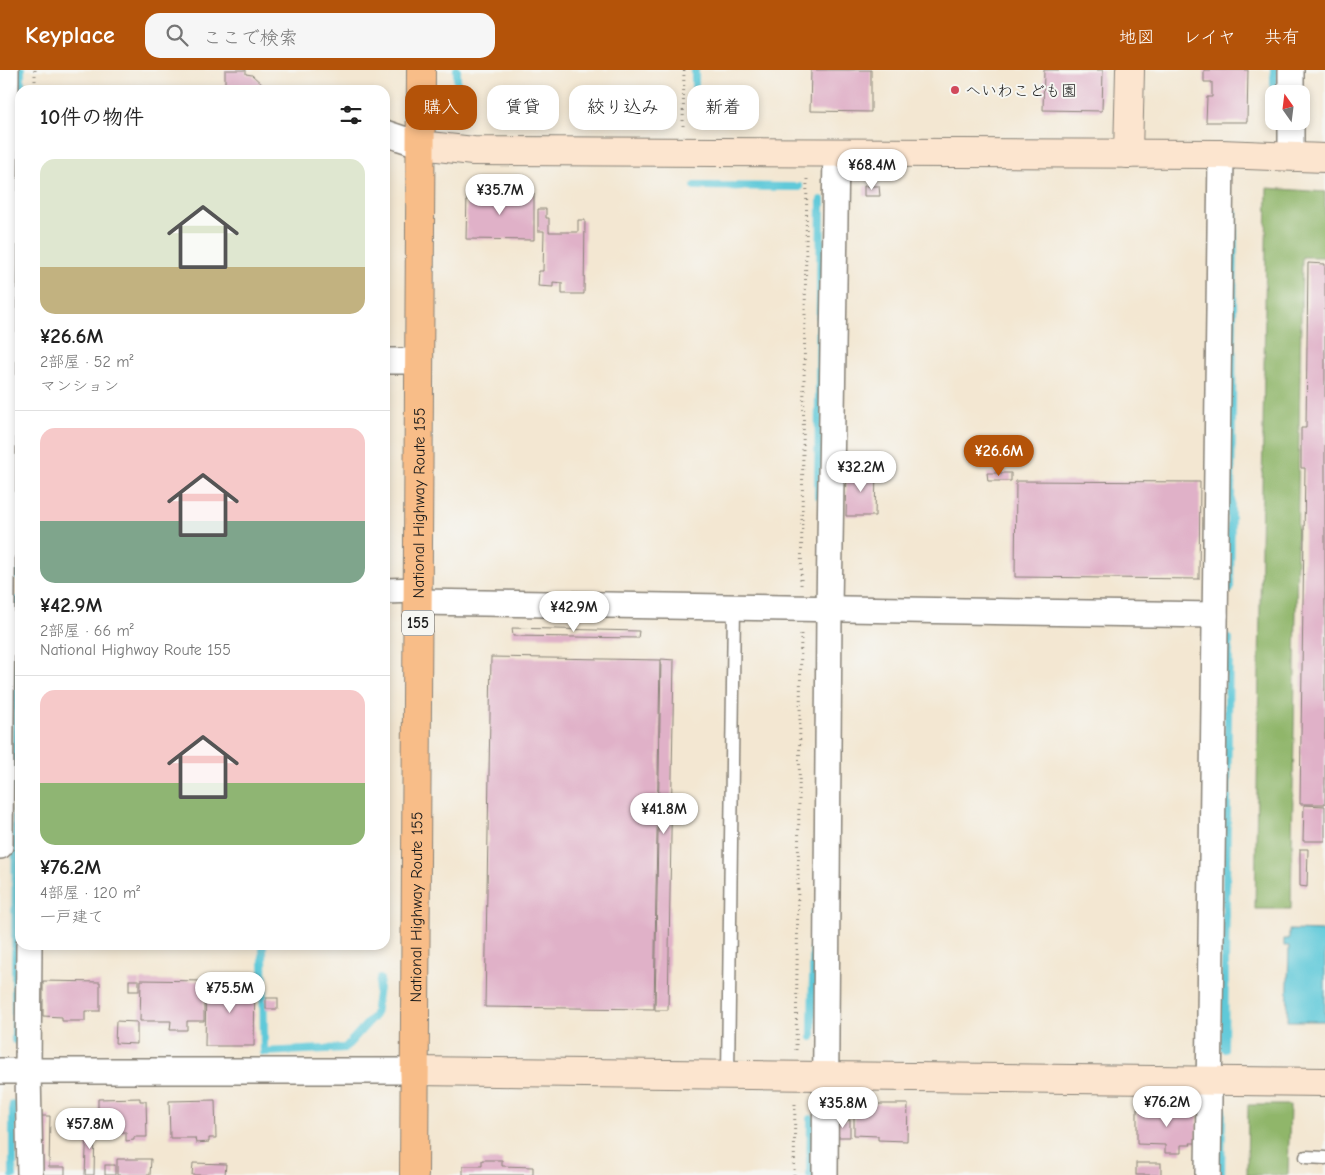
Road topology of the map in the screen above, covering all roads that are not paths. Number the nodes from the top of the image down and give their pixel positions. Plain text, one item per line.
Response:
1 (6, 70) edge
2 (421, 70) edge
3 (1130, 70) edge
4 (1291, 70) edge
5 (1291, 85) edge
6 (8, 130) edge
7 (1291, 130) edge
8 (390, 135) edge
9 (421, 145) junction
10 (836, 152) junction
11 (1128, 154) junction
12 (1221, 154) junction
13 (1291, 156) junction
14 (1325, 158) edge
15 (12, 358) edge
16 (390, 361) edge
17 (419, 361) junction
18 (11, 590) edge
19 (390, 591) edge
20 (418, 596) junction
21 (734, 607) junction
22 (829, 609) junction
23 (1215, 615) junction
24 (0, 799) edge
25 (0, 846) edge
26 (29, 950) edge
27 (0, 1071) edge
28 (28, 1071) junction
29 (414, 1071) junction
30 (728, 1075) junction
31 (826, 1076) junction
32 (1209, 1080) junction
33 (1325, 1082) edge
34 (1306, 1157) dead end
35 (1325, 1158) edge
36 (30, 1175) edge
37 (414, 1175) edge
38 (825, 1175) edge
39 (1208, 1175) edge

1 - 6 street
2 - 9 highway, National Highway Route 155 / 155
3 - 11 street
4 - 5 street
6 - 15 street
7 - 13 street
8 - 9 street
9 - 10 street
9 - 17 highway, National Highway Route 155 / 155
10 - 11 street
10 - 22 street
11 - 12 street
12 - 13 street
12 - 23 street
13 - 14 street
15 - 18 street
16 - 17 street
17 - 20 highway, National Highway Route 155 / 155
18 - 24 street
19 - 20 street
20 - 21 street
20 - 29 highway, National Highway Route 155 / 155
21 - 22 street
21 - 30 lane
22 - 23 street
22 - 31 street
23 - 32 street
24 - 25 street
26 - 28 street
27 - 28 street
28 - 29 street
28 - 36 street
29 - 30 street
29 - 37 highway, National Highway Route 155 / 155
30 - 31 street
31 - 32 street
31 - 38 street
32 - 33 street
32 - 39 street
34 - 35 lane

